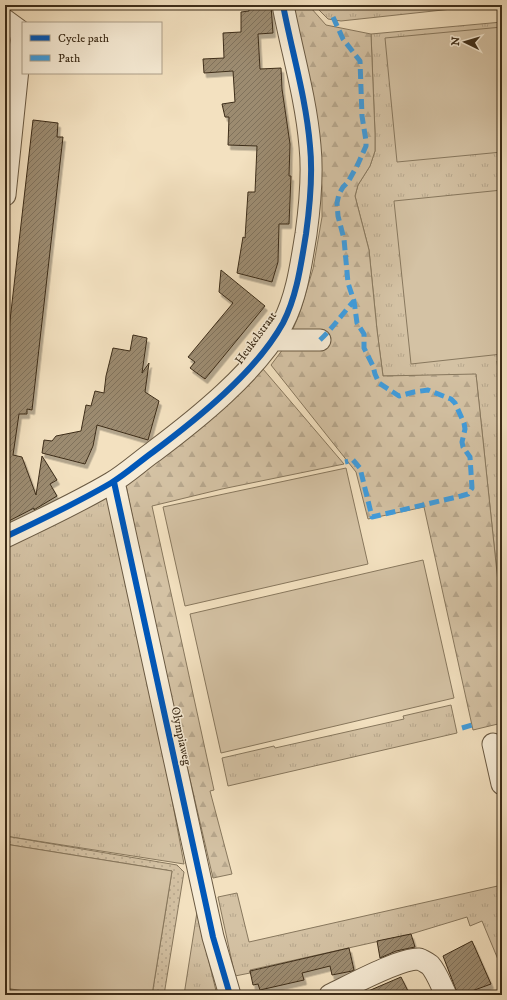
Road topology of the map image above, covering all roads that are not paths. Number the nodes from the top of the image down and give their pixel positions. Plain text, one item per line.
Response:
1 (283, 5) edge
2 (5, 20) edge
3 (5, 195) edge
4 (271, 340) junction
5 (320, 340) dead end
6 (114, 482) junction
7 (5, 537) edge
8 (493, 744) dead end
9 (502, 784) edge
10 (230, 995) edge
11 (330, 995) edge
12 (446, 995) edge

1 - 4 street, Heukelstraat
2 - 3 street
4 - 5 street
4 - 6 street, Heukelstraat
6 - 7 street, Heukelstraat
6 - 10 street, Olympiaweg
8 - 9 street
11 - 12 street

